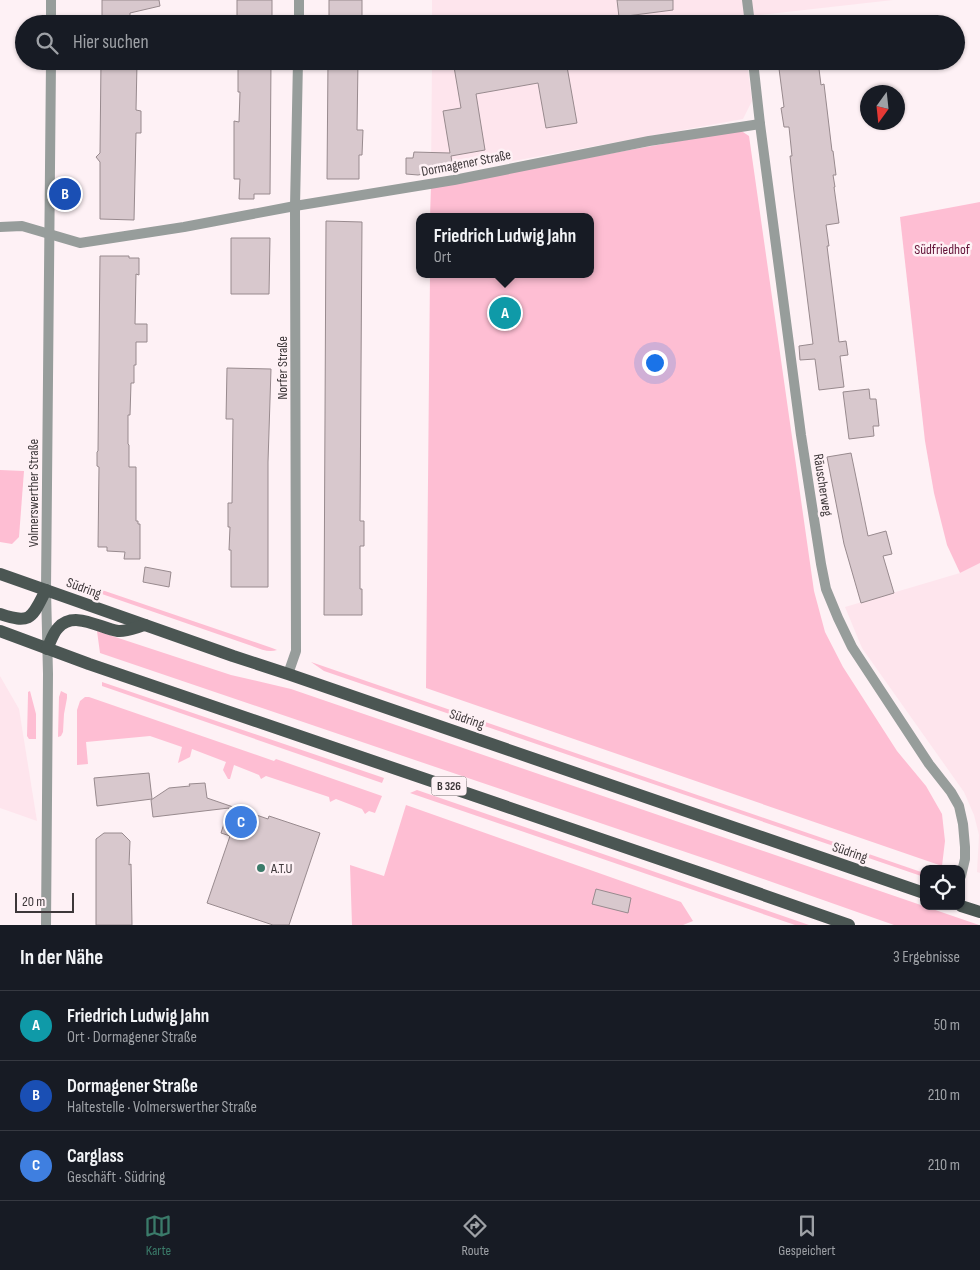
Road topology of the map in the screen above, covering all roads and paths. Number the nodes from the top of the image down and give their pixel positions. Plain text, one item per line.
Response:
1 (51, 0) edge
2 (299, 0) edge
3 (747, 0) edge
4 (51, 15) edge
5 (299, 15) edge
6 (749, 15) edge
7 (50, 70) edge
8 (298, 70) edge
9 (754, 70) edge
10 (760, 124) junction
11 (295, 206) junction
12 (0, 227) edge
13 (50, 234) junction
14 (0, 574) edge
15 (46, 590) junction
16 (0, 614) edge
17 (146, 625) junction
18 (0, 631) edge
19 (47, 649) junction
20 (288, 674) junction
21 (963, 865) edge
22 (920, 892) edge
23 (965, 907) edge
24 (980, 912) edge
25 (46, 925) edge
26 (849, 925) edge

1 - 4 street
2 - 5 street
3 - 6 street
7 - 13 street, Volmerswerther Straße
8 - 11 street, Norfer Straße
9 - 10 street, Räuscherweg
10 - 11 street, Dormagener Straße
10 - 21 street, Räuscherweg
11 - 13 street, Dormagener Straße
11 - 20 street, Norfer Straße
12 - 13 street, Dormagener Straße
13 - 15 street, Volmerswerther Straße
14 - 15 main road, Südring
15 - 16 main road
15 - 17 main road, Südring
15 - 19 street, Volmerswerther Straße
17 - 19 main road
17 - 20 main road, Südring
18 - 19 main road, B 326
19 - 25 street, Volmerswerther Straße
19 - 26 main road, B 326
20 - 22 main road, Südring
23 - 24 main road

